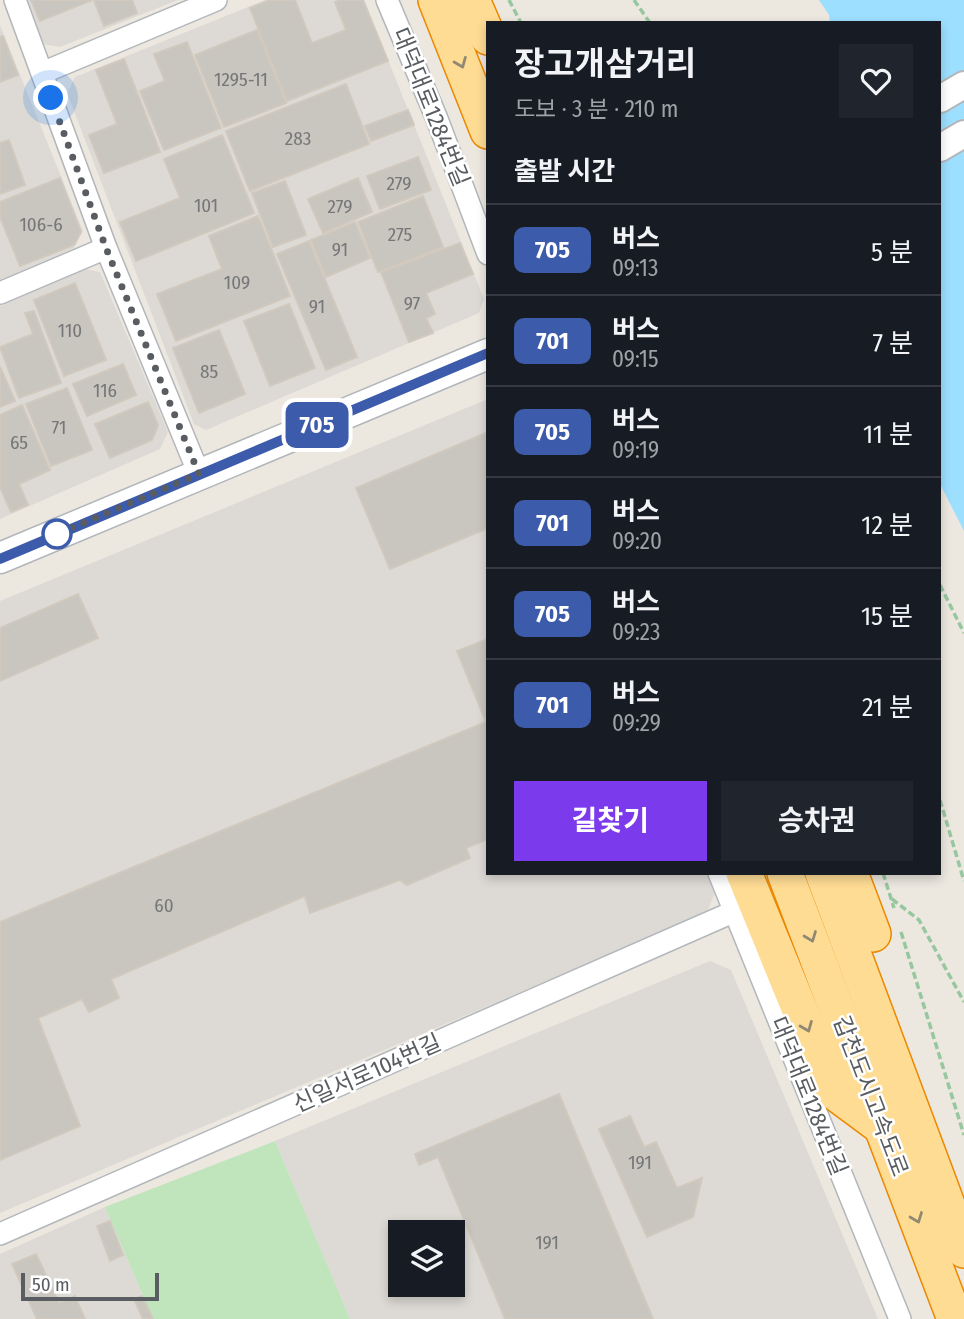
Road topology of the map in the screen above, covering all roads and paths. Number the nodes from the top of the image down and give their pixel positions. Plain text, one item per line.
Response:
1 (15, 0) edge
2 (216, 0) edge
3 (387, 0) edge
4 (436, 0) edge
5 (472, 0) edge
6 (509, 0) edge
7 (634, 0) edge
8 (520, 21) edge
9 (649, 21) edge
10 (486, 32) edge
11 (42, 73) junction
12 (964, 85) edge
13 (941, 98) edge
14 (486, 126) edge
15 (964, 134) edge
16 (941, 147) edge
17 (106, 248) junction
18 (486, 249) edge
19 (0, 293) edge
20 (486, 355) edge
21 (199, 474) junction
22 (0, 558) edge
23 (941, 587) edge
24 (964, 633) edge
25 (941, 803) edge
26 (720, 875) edge
27 (745, 875) edge
28 (786, 875) edge
29 (824, 875) edge
30 (851, 875) edge
31 (884, 875) edge
32 (964, 881) edge
33 (891, 898) junction
34 (894, 911) dead end
35 (733, 912) junction
36 (898, 923) dead end
37 (964, 1002) edge
38 (904, 1088) junction
39 (883, 1128) junction
40 (964, 1135) edge
41 (0, 1234) edge
42 (964, 1250) edge
43 (900, 1319) edge
44 (955, 1319) edge

1 - 11 street
2 - 11 street
3 - 18 street, 대덕대로1284번길
4 -> 14 highway
5 - 10 highway
6 - 8 path
7 - 9 path
11 - 17 street
12 - 13 street
15 - 16 street
17 - 19 street
17 - 21 street
20 - 21 main road
21 - 22 main road
23 - 24 path
25 - 32 path
26 - 35 street, 대덕대로1284번길
27 -> 39 highway
28 -> 39 highway, 갑천도시고속도로
29 - 38 highway, 갑천도시고속도로
30 - 38 highway
31 - 33 path
33 - 34 path
33 - 37 path
35 - 41 street, 신일서로104번길
35 - 43 street, 대덕대로1284번길
36 - 40 path
38 - 42 highway, 갑천도시고속도로
39 -> 44 highway, 갑천도시고속도로

